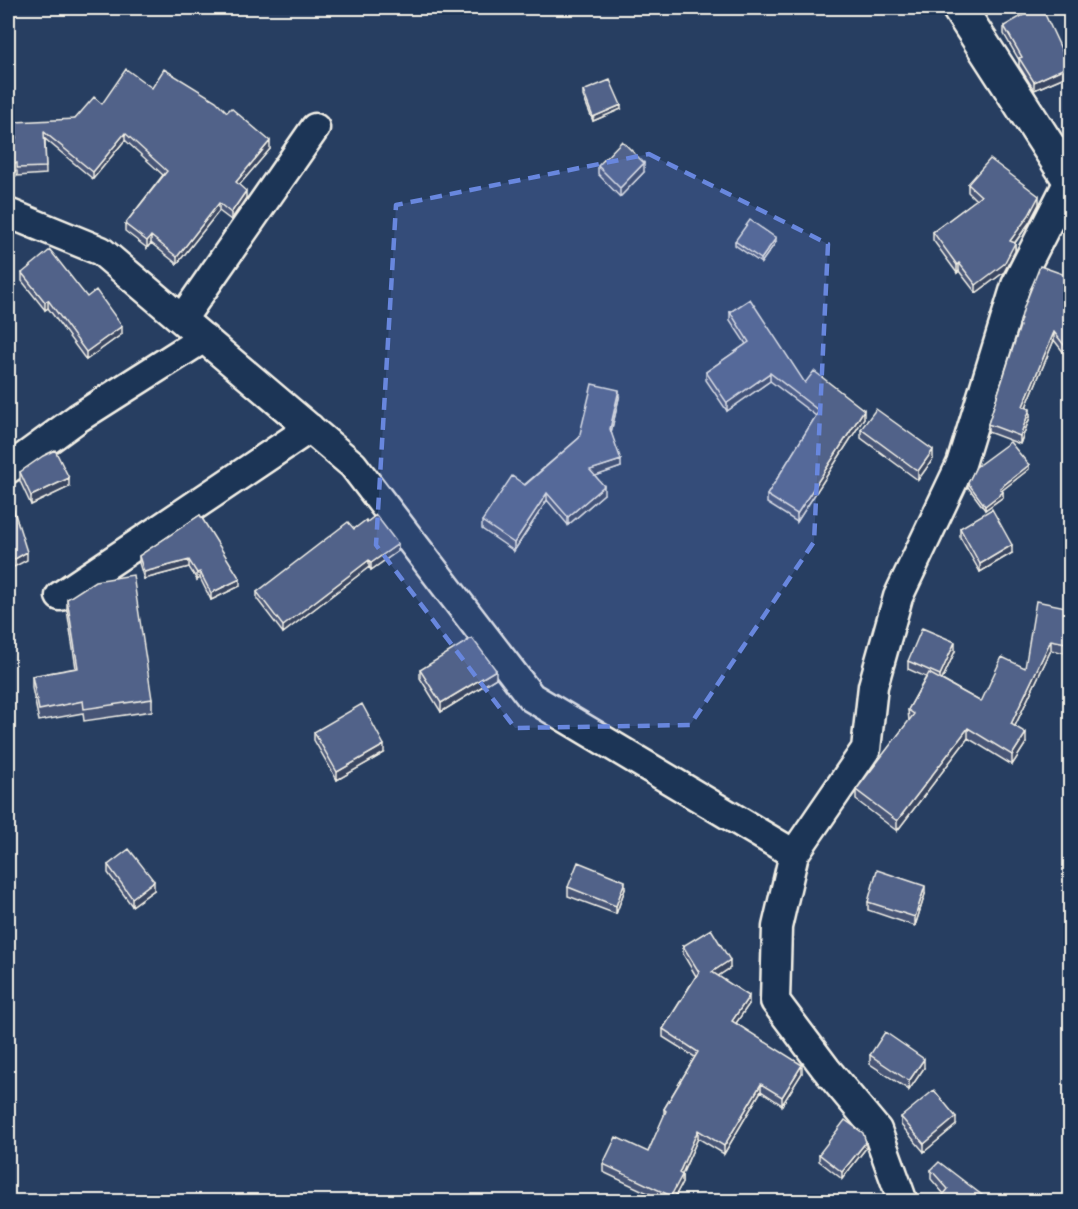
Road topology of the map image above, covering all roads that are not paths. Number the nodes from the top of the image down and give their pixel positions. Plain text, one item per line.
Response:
1 (959, 8) edge
2 (315, 128) dead end
3 (1070, 179) edge
4 (8, 213) edge
5 (182, 319) junction
6 (204, 338) junction
7 (310, 428) junction
8 (8, 470) edge
9 (60, 596) dead end
10 (795, 854) junction
11 (903, 1202) edge

1 - 3 street
2 - 5 street
3 - 10 street
4 - 5 street
5 - 6 street
6 - 7 street
6 - 8 street
7 - 9 street
7 - 10 street
10 - 11 street

